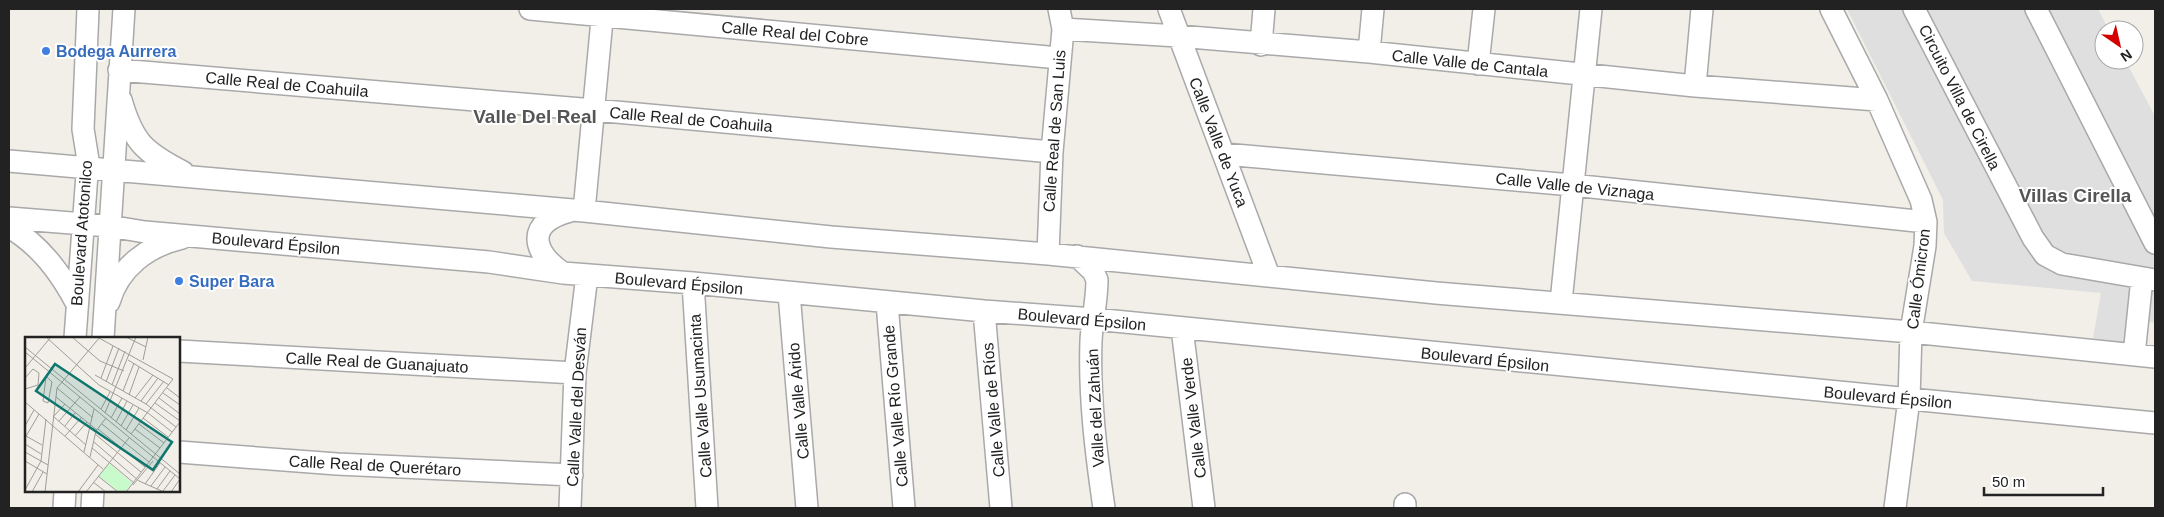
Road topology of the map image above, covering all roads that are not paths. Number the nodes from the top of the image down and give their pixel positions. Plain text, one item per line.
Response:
1 (88, 9) edge
2 (124, 9) edge
3 (530, 9) edge
4 (1169, 9) edge
5 (1264, 9) edge
6 (1373, 9) edge
7 (1484, 9) edge
8 (1591, 9) edge
9 (1702, 9) edge
10 (1831, 9) edge
11 (1914, 9) edge
12 (2036, 9) edge
13 (603, 12) edge
14 (1060, 19) edge
15 (1178, 36) junction
16 (1261, 45) junction
17 (1369, 52) junction
18 (1059, 58) junction
19 (1478, 64) junction
20 (1584, 76) junction
21 (119, 80) junction
22 (1695, 86) junction
23 (1877, 100) junction
24 (594, 110) junction
25 (1052, 152) junction
26 (1224, 154) junction
27 (9, 161) edge
28 (87, 167) junction
29 (113, 170) junction
30 (190, 175) junction
31 (1572, 185) junction
32 (578, 210) junction
33 (9, 218) edge
34 (1926, 222) junction
35 (83, 224) junction
36 (109, 226) junction
37 (9, 227) edge
38 (192, 236) junction
39 (2155, 243) edge
40 (1048, 254) junction
41 (1077, 256) junction
42 (563, 273) junction
43 (587, 275) junction
44 (1269, 276) junction
45 (2149, 279) edge
46 (693, 283) junction
47 (789, 293) junction
48 (1560, 302) junction
49 (887, 303) junction
50 (77, 304) junction
51 (984, 311) junction
52 (1094, 319) junction
53 (103, 328) edge
54 (1182, 328) junction
55 (1911, 332) junction
56 (75, 337) edge
57 (180, 351) edge
58 (2145, 356) edge
59 (575, 373) junction
60 (1909, 399) junction
61 (2155, 423) edge
62 (180, 452) edge
63 (572, 475) junction
64 (65, 492) edge
65 (93, 492) edge
66 (64, 508) edge
67 (92, 508) edge
68 (570, 508) edge
69 (707, 508) edge
70 (807, 508) edge
71 (904, 508) edge
72 (1001, 508) edge
73 (1104, 508) edge
74 (1204, 508) edge
75 (1895, 508) edge

1 - 28 street, Boulevard Atotonilco
2 - 21 street, Boulevard Atotonilco
3 - 13 street, Calle Real del Cobre
4 - 15 street, Calle Valle de Yuca
5 - 16 street
6 - 17 street
7 - 19 street
8 - 20 street
9 - 22 street
10 - 23 street, Calle Ómicron
11 - 45 street, Circuito Villa de Cirella
12 - 39 street
13 - 18 street, Calle Real del Cobre
13 - 24 street
14 - 15 street, Calle Valle de Cantala
14 - 18 street, Calle Real de San Luis
15 - 16 street, Calle Valle de Cantala
15 - 26 street, Calle Valle de Yuca
16 - 17 street, Calle Valle de Cantala
17 - 19 street, Calle Valle de Cantala
18 - 25 street, Calle Real de San Luis
19 - 20 street, Calle Valle de Cantala
20 - 22 street, Calle Valle de Cantala
20 - 31 street
21 - 24 street, Calle Real de Coahuila
21 - 29 street, Boulevard Atotonilco
21 - 30 street
22 - 23 street, Calle Valle de Cantala
23 - 34 street, Calle Ómicron
24 - 25 street, Calle Real de Coahuila
24 - 32 street
25 - 40 street, Calle Real de San Luis
26 - 31 street, Calle Valle de Viznaga
26 - 44 street, Calle Valle de Yuca
27 - 28 street
28 - 29 street
28 - 35 street, Boulevard Atotonilco
29 - 30 street
29 - 36 street, Boulevard Atotonilco
30 - 32 street
31 - 34 street, Calle Valle de Viznaga
31 - 48 street
32 - 40 street
32 - 42 street
33 - 35 street, Boulevard Épsilon
34 - 55 street, Calle Ómicron
35 - 36 street, Boulevard Épsilon
35 - 50 street, Boulevard Atotonilco
36 - 38 street, Boulevard Épsilon
36 - 53 street, Boulevard Atotonilco
37 - 50 street
38 - 42 street, Boulevard Épsilon
38 - 53 street
40 - 41 street
41 - 44 street
41 - 52 street, Valle del Zahuán
42 - 43 street, Boulevard Épsilon
43 - 46 street, Boulevard Épsilon
43 - 59 street, Calle Valle del Desván
44 - 48 street
45 - 58 street, Circuito Villa de Cirella
46 - 47 street, Boulevard Épsilon
46 - 69 street, Calle Valle Usumacinta
47 - 49 street, Boulevard Épsilon
47 - 70 street, Calle Valle Árido
48 - 55 street
49 - 51 street, Boulevard Épsilon
49 - 71 street, Calle Valle Río Grande
50 - 56 street, Boulevard Atotonilco
51 - 52 street, Boulevard Épsilon
51 - 72 street, Calle Valle de Ríos
52 - 54 street, Boulevard Épsilon
52 - 73 street, Valle del Zahuán
54 - 60 street, Boulevard Épsilon
54 - 74 street, Calle Valle Verde
55 - 58 street
55 - 60 street, Calle Ómicron
57 - 59 street, Calle Real de Guanajuato
59 - 63 street, Calle Valle del Desván
60 - 61 street, Boulevard Épsilon
60 - 75 street, Calle Ómicron
62 - 63 street, Calle Real de Querétaro
63 - 68 street, Calle Valle del Desván
64 - 66 street
65 - 67 street

